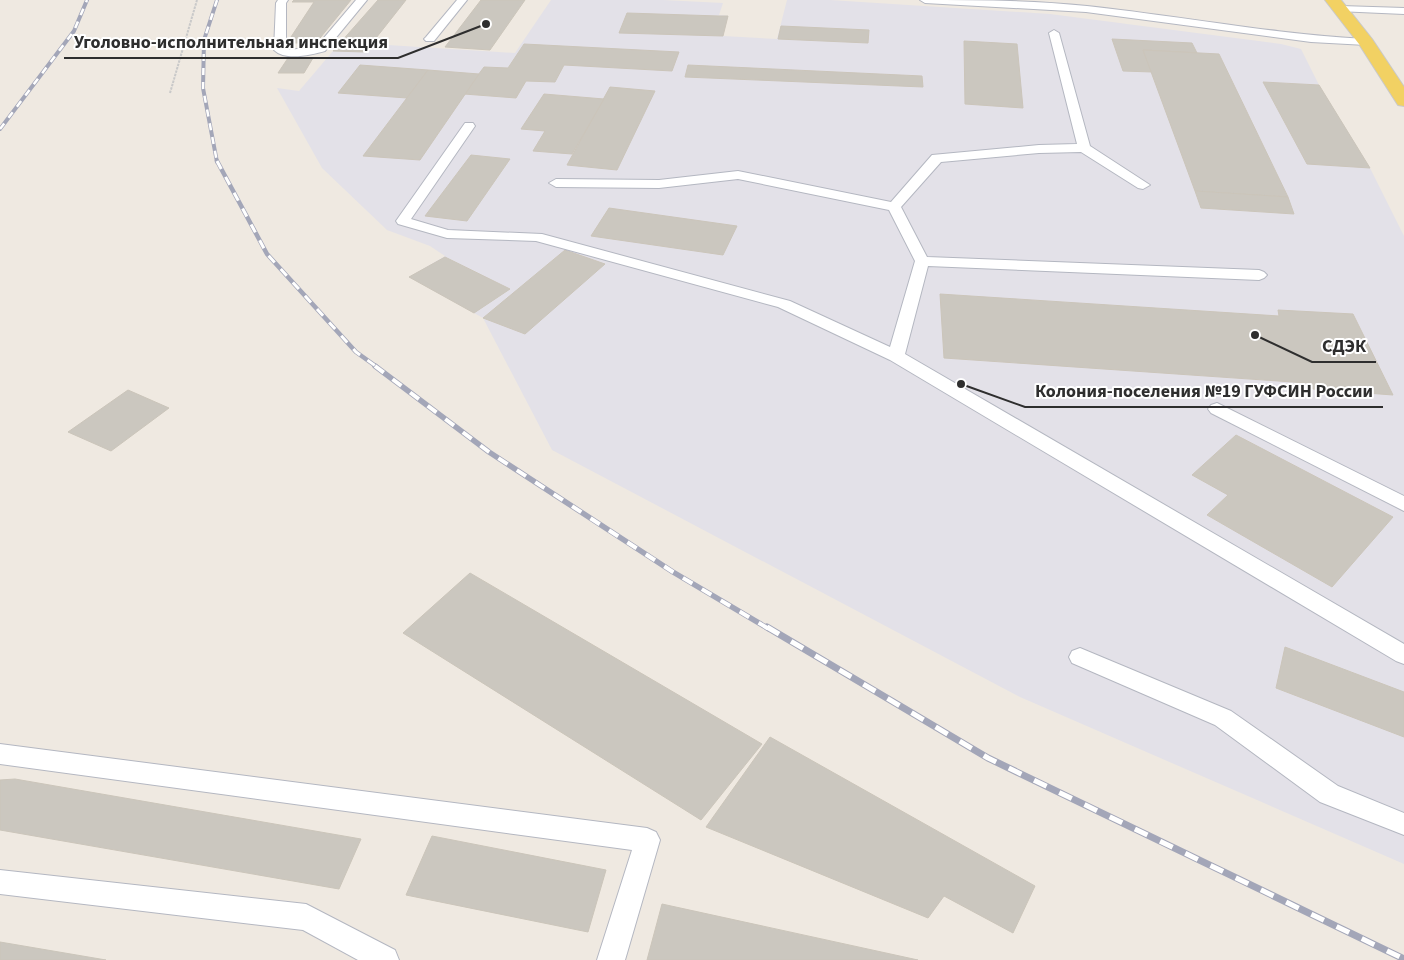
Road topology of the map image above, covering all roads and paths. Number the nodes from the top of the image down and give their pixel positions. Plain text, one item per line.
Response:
1 (197, 0) edge
2 (283, 0) edge
3 (362, 0) edge
4 (462, 0) edge
5 (925, 0) edge
6 (1337, 4) edge
7 (1404, 11) edge
8 (1054, 33) dead end
9 (430, 39) dead end
10 (1366, 42) junction
11 (170, 93) dead end
12 (1402, 96) edge
13 (469, 126) dead end
14 (1084, 148) junction
15 (556, 183) dead end
16 (1144, 185) dead end
17 (894, 207) junction
18 (922, 261) junction
19 (1259, 275) dead end
20 (896, 356) junction
21 (1217, 409) dead end
22 (1404, 504) edge
23 (1404, 649) edge
24 (1080, 657) dead end
25 (0, 754) edge
26 (1404, 824) edge
27 (0, 882) edge
28 (385, 960) edge
29 (611, 960) edge

1 - 11 path
2 - 3 lane
4 - 9 lane
5 - 10 lane
6 - 7 lane
6 - 10 main road
8 - 14 lane
10 - 12 main road
13 - 20 lane
14 - 16 lane
14 - 17 lane
15 - 17 lane
17 - 18 lane
18 - 19 lane
18 - 20 lane
20 - 23 lane
21 - 22 lane
24 - 26 lane
25 - 29 lane
27 - 28 lane

